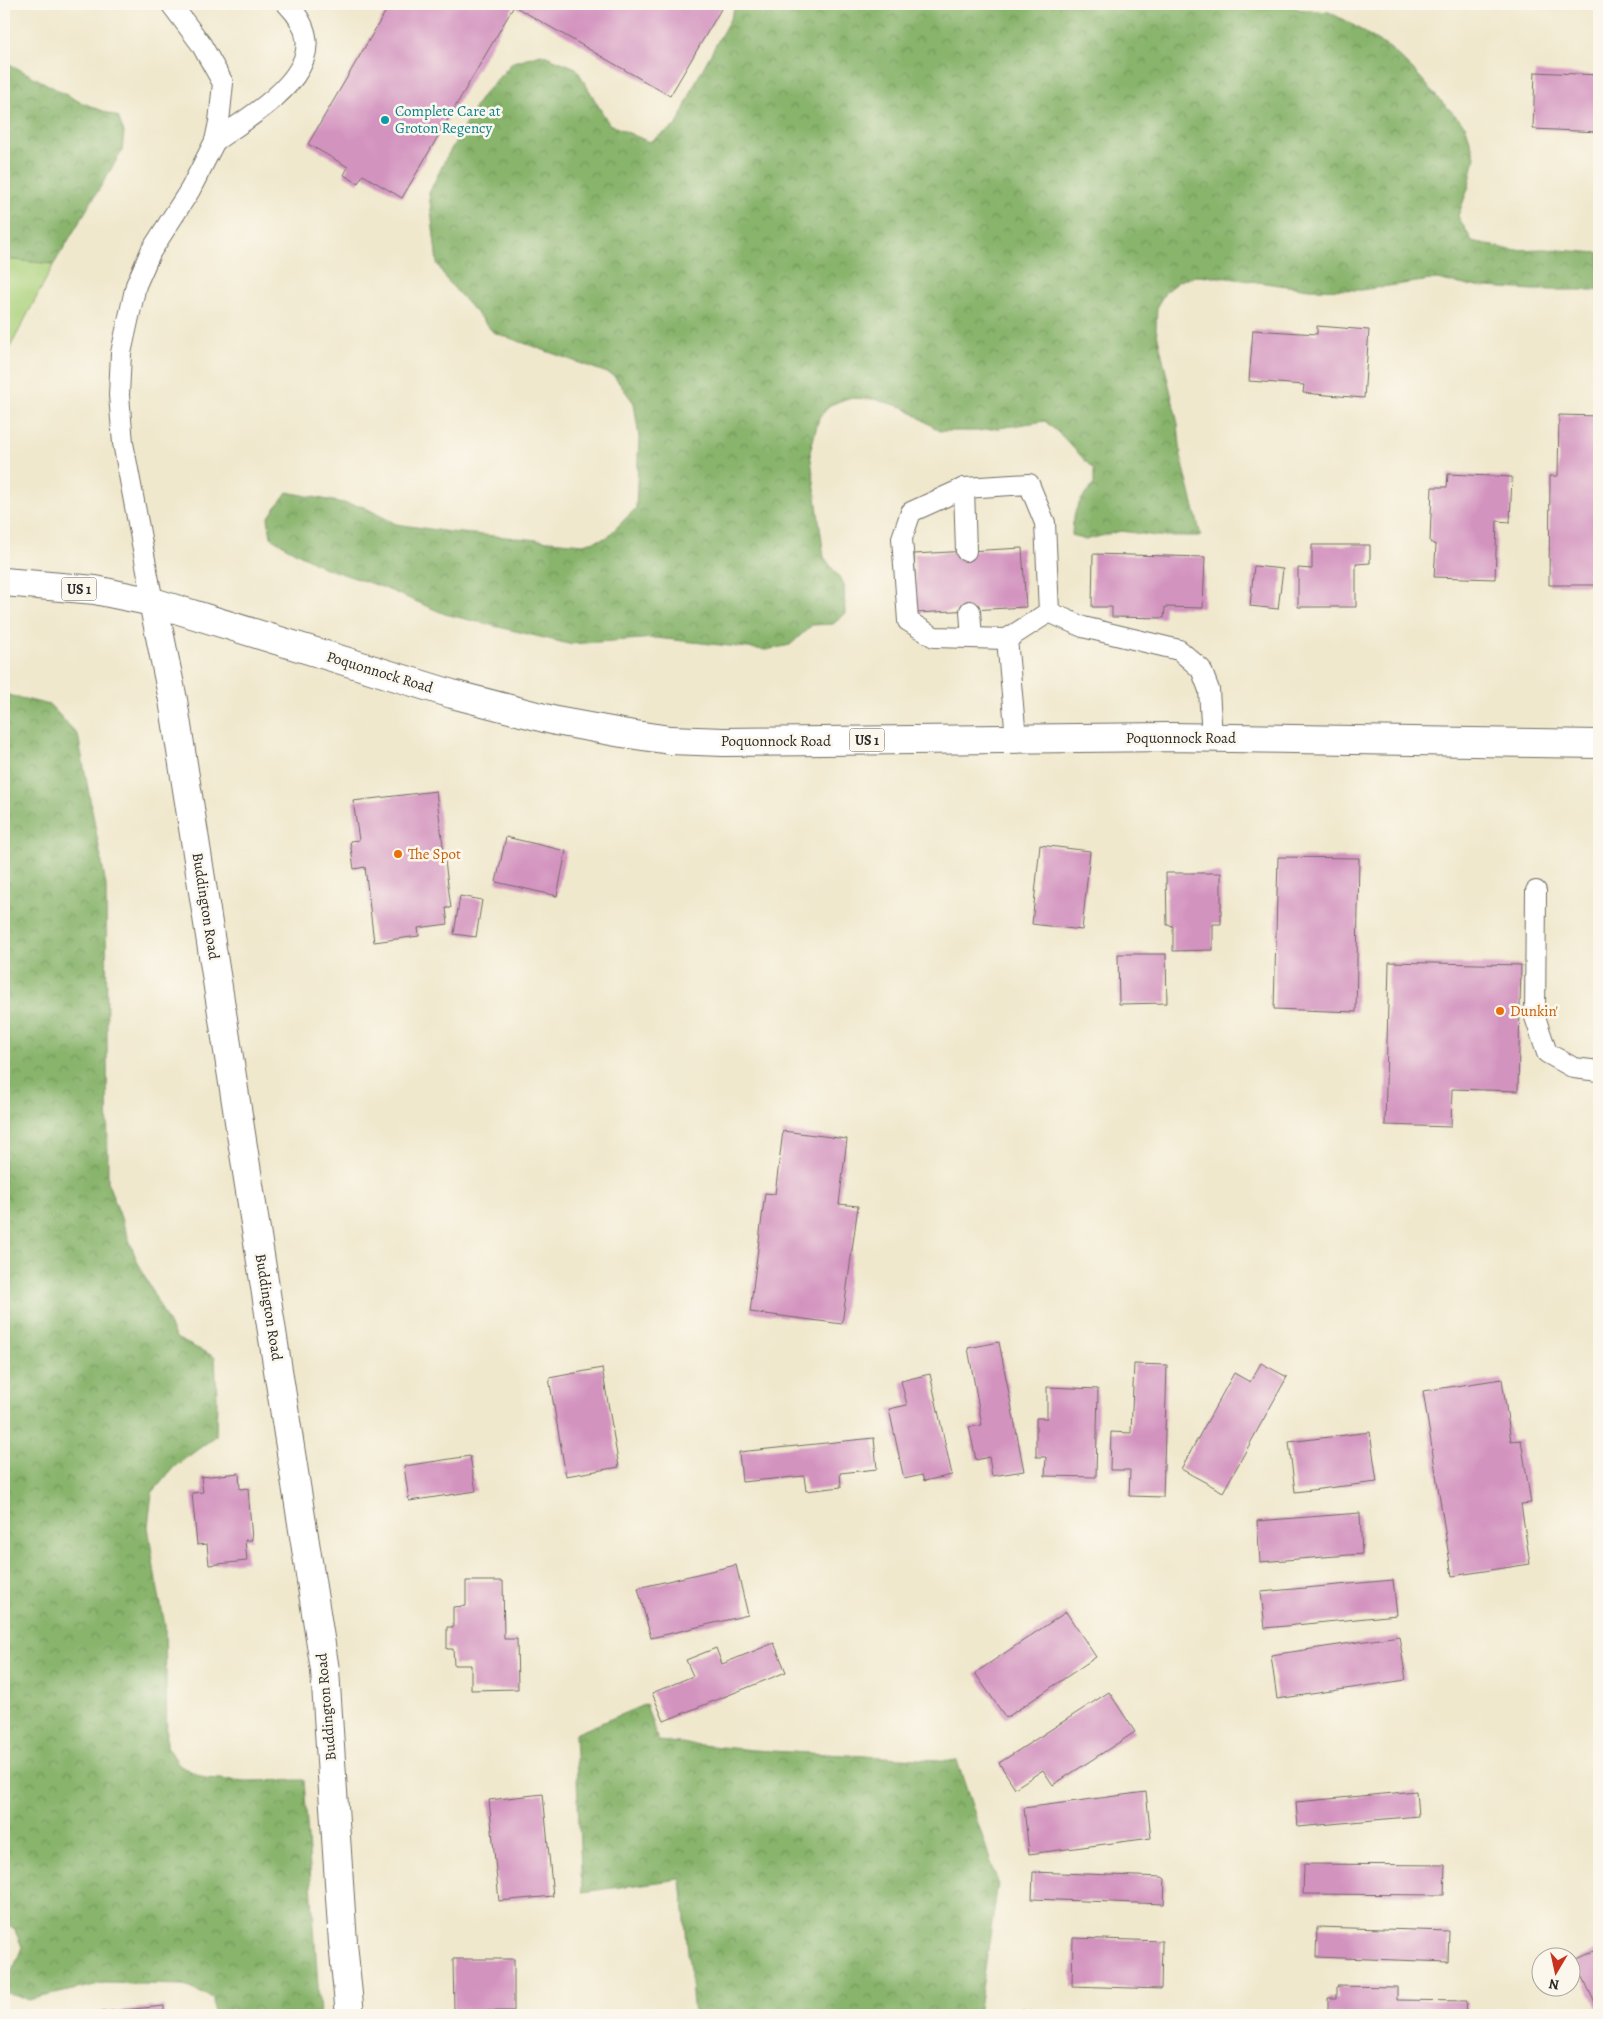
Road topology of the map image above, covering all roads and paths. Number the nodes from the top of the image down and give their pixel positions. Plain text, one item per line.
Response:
1 (171, 4) edge
2 (287, 4) edge
3 (215, 140) junction
4 (964, 488) junction
5 (966, 551) dead end
6 (4, 582) edge
7 (153, 602) junction
8 (970, 611) dead end
9 (1048, 612) junction
10 (972, 638) junction
11 (1007, 639) junction
12 (1016, 738) junction
13 (1212, 738) junction
14 (1599, 744) edge
15 (1536, 891) dead end
16 (1599, 1071) edge
17 (350, 2015) edge

1 - 3 lane
2 - 3 lane
3 - 7 lane
4 - 5 lane
4 - 9 lane
4 - 10 lane
6 - 7 main road, Poquonnock Road / US 1
7 - 12 main road, Poquonnock Road / US 1
7 - 17 main road, Buddington Road
8 - 10 lane
9 - 11 lane
9 - 13 lane
10 - 11 lane
11 - 12 lane
12 - 13 main road, Poquonnock Road / US 1
13 - 14 main road, Poquonnock Road / US 1
15 - 16 lane

